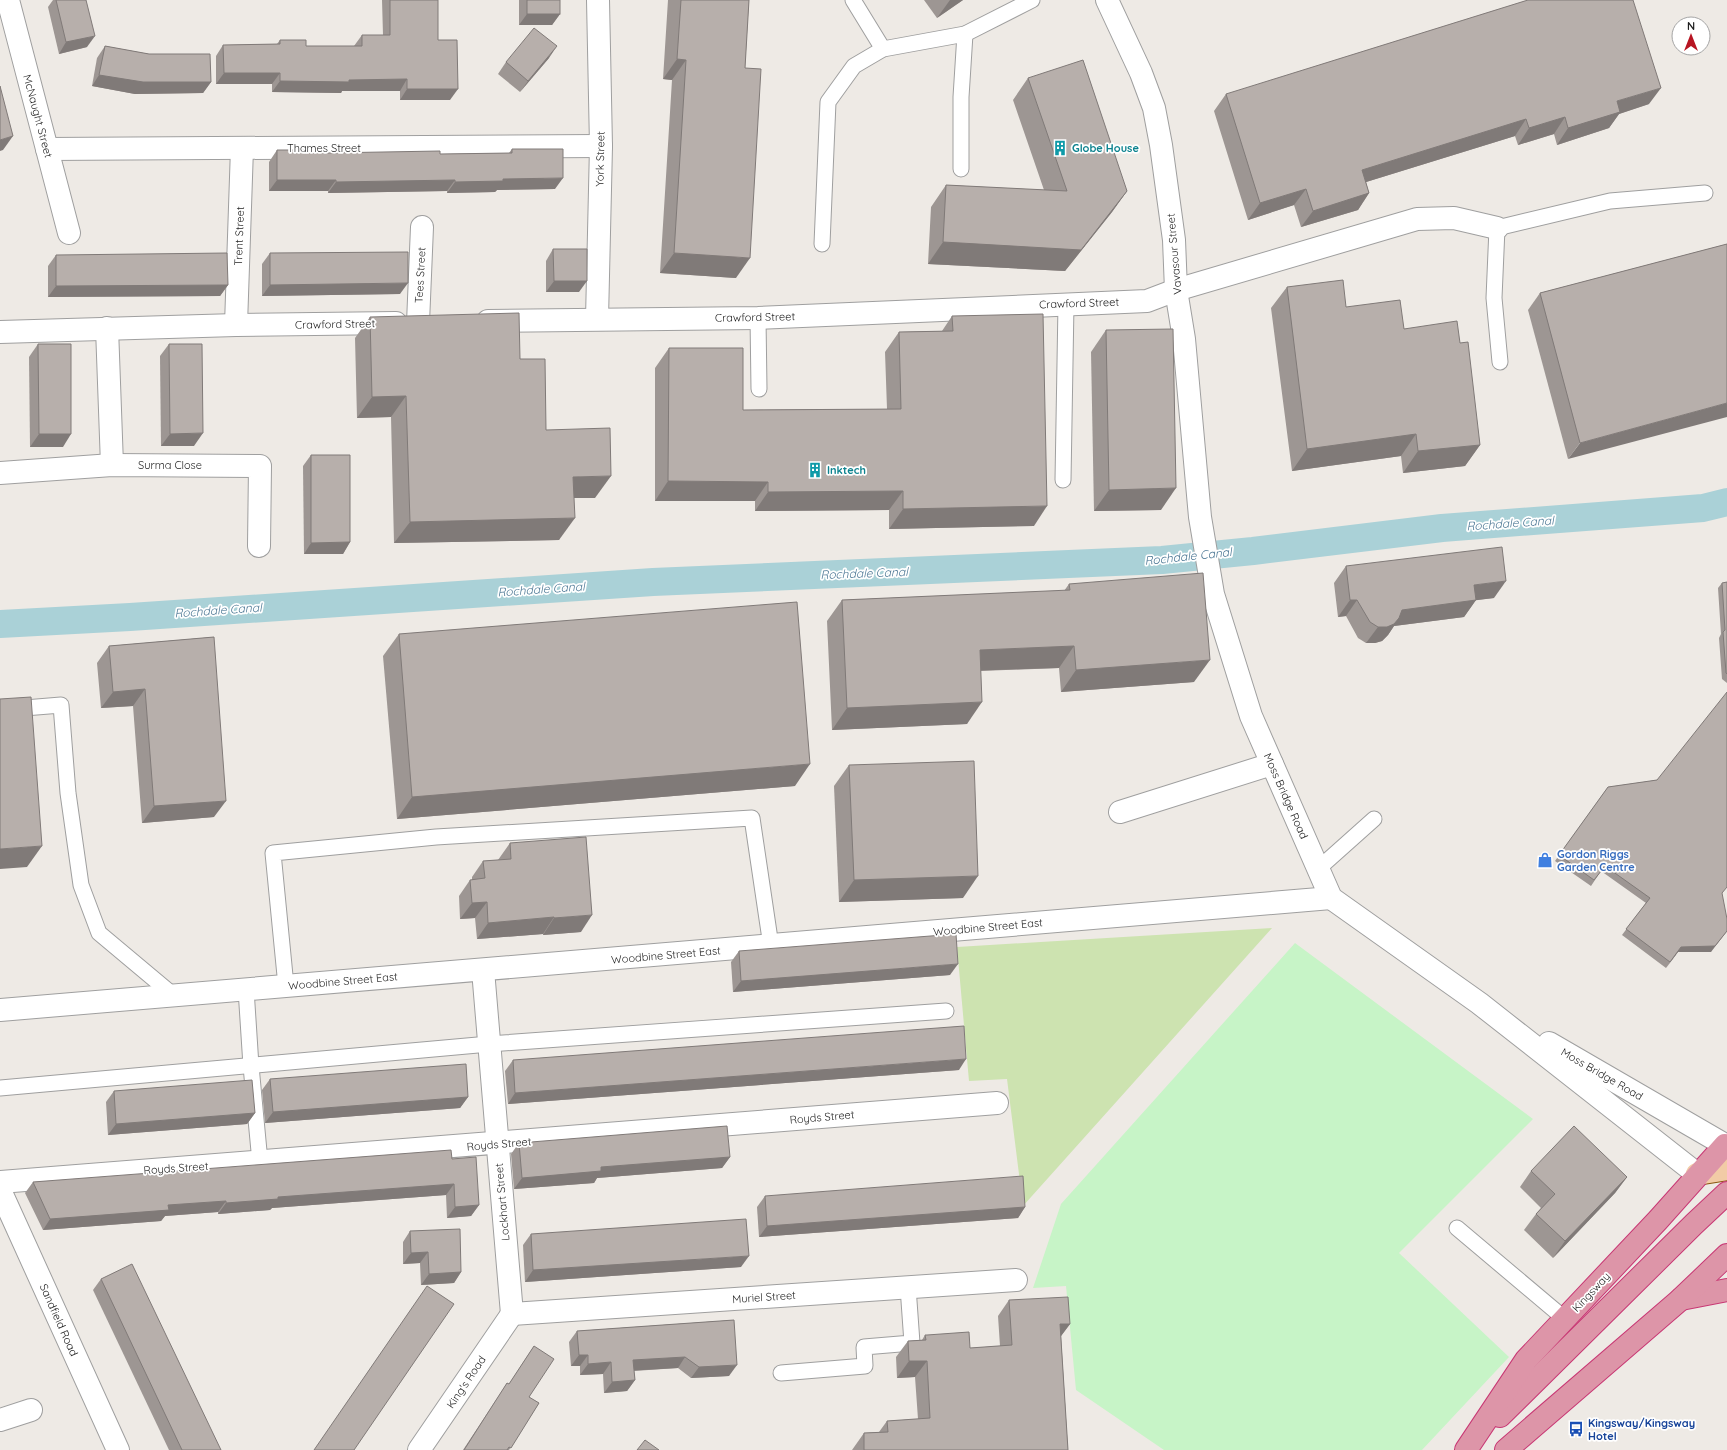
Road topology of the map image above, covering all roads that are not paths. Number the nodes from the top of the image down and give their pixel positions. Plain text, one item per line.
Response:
1 (8, 0) edge
2 (598, 0) edge
3 (853, 0) edge
4 (1032, 0) edge
5 (1107, 0) edge
6 (965, 34) junction
7 (883, 49) junction
8 (601, 146) junction
9 (242, 148) junction
10 (47, 149) junction
11 (961, 169) dead end
12 (1705, 193) dead end
13 (422, 227) dead end
14 (1497, 228) junction
15 (69, 233) dead end
16 (822, 244) dead end
17 (1176, 290) junction
18 (1066, 304) junction
19 (758, 318) junction
20 (596, 319) junction
21 (418, 322) junction
22 (442, 322) edge
23 (465, 322) edge
24 (236, 325) junction
25 (107, 328) junction
26 (0, 332) edge
27 (1500, 362) dead end
28 (759, 389) dead end
29 (112, 465) junction
30 (0, 473) edge
31 (1063, 480) dead end
32 (1200, 517) joint
33 (259, 546) dead end
34 (0, 710) edge
35 (1272, 764) junction
36 (1120, 812) dead end
37 (1374, 820) dead end
38 (1318, 869) junction
39 (1331, 898) junction
40 (771, 946) junction
41 (483, 970) junction
42 (286, 986) junction
43 (246, 989) junction
44 (173, 995) junction
45 (1479, 1003) junction
46 (0, 1010) edge
47 (946, 1011) dead end
48 (489, 1044) junction
49 (251, 1066) junction
50 (0, 1088) edge
51 (997, 1103) dead end
52 (498, 1144) junction
53 (1726, 1144) edge
54 (260, 1162) junction
55 (1727, 1169) edge
56 (1698, 1174) junction
57 (0, 1182) edge
58 (0, 1190) edge
59 (1726, 1195) edge
60 (1457, 1228) dead end
61 (1727, 1255) edge
62 (1016, 1280) dead end
63 (908, 1287) junction
64 (1727, 1290) edge
65 (1681, 1299) junction
66 (512, 1314) junction
67 (1565, 1319) junction
68 (781, 1373) dead end
69 (31, 1410) dead end
70 (0, 1420) edge
71 (1468, 1448) edge
72 (118, 1450) edge
73 (419, 1450) edge
74 (1506, 1450) edge

1 - 10 street, McNaught Street
2 - 8 street, York Street
3 - 7 lane
4 - 6 lane
5 - 17 street, Vavasour Street
6 - 7 lane
6 - 11 lane
7 - 16 lane
8 - 9 street, Thames Street
8 - 20 street, York Street
9 - 10 street, Thames Street
9 - 24 street, Trent Street
10 - 15 street, McNaught Street
12 - 14 lane
13 - 21 street, Tees Street
14 - 17 street, Crawford Street
14 - 27 lane
17 - 18 street, Crawford Street
17 - 32 street, Vavasour Street
18 - 19 street, Crawford Street
18 - 31 lane
19 - 20 street, Crawford Street
19 - 28 lane
20 - 23 street, Crawford Street
21 - 22 street, Crawford Street
21 - 24 street, Crawford Street
24 - 25 street, Crawford Street
25 - 26 street, Crawford Street
25 - 29 street
29 - 30 street, Surma Close
29 - 33 street, Surma Close
32 - 35 street, Moss Bridge Road
34 - 44 lane
35 - 36 street
35 - 38 street, Moss Bridge Road
37 - 38 lane
38 - 39 street, Moss Bridge Road
39 - 40 street, Woodbine Street East
39 - 45 street, Moss Bridge Road
40 - 41 street, Woodbine Street East
40 - 42 lane
41 - 42 street, Woodbine Street East
41 - 48 street, Lockhart Street
42 - 43 street, Woodbine Street East
43 - 44 street, Woodbine Street East
43 - 49 lane
44 - 46 street, Woodbine Street East
45 - 53 street, Moss Bridge Road
45 - 56 street, Moss Bridge Road
47 - 48 lane
48 - 49 lane
48 - 52 street, Lockhart Street
49 - 50 lane
49 - 54 lane
51 - 52 street, Royds Street
52 - 54 street, Royds Street
52 - 66 street, Lockhart Street
53 - 56 highway, Kingsway
54 - 57 street, Royds Street
55 - 56 main road
56 - 59 highway
56 - 67 highway, Kingsway
58 - 72 street, Sandfield Road
59 - 71 highway
60 - 67 lane
61 - 65 highway
62 - 63 street, Muriel Street
63 - 66 street, Muriel Street
63 - 68 lane
64 - 65 highway
65 - 74 highway
66 - 73 street, King's Road
67 - 71 highway, Kingsway
69 - 70 street

